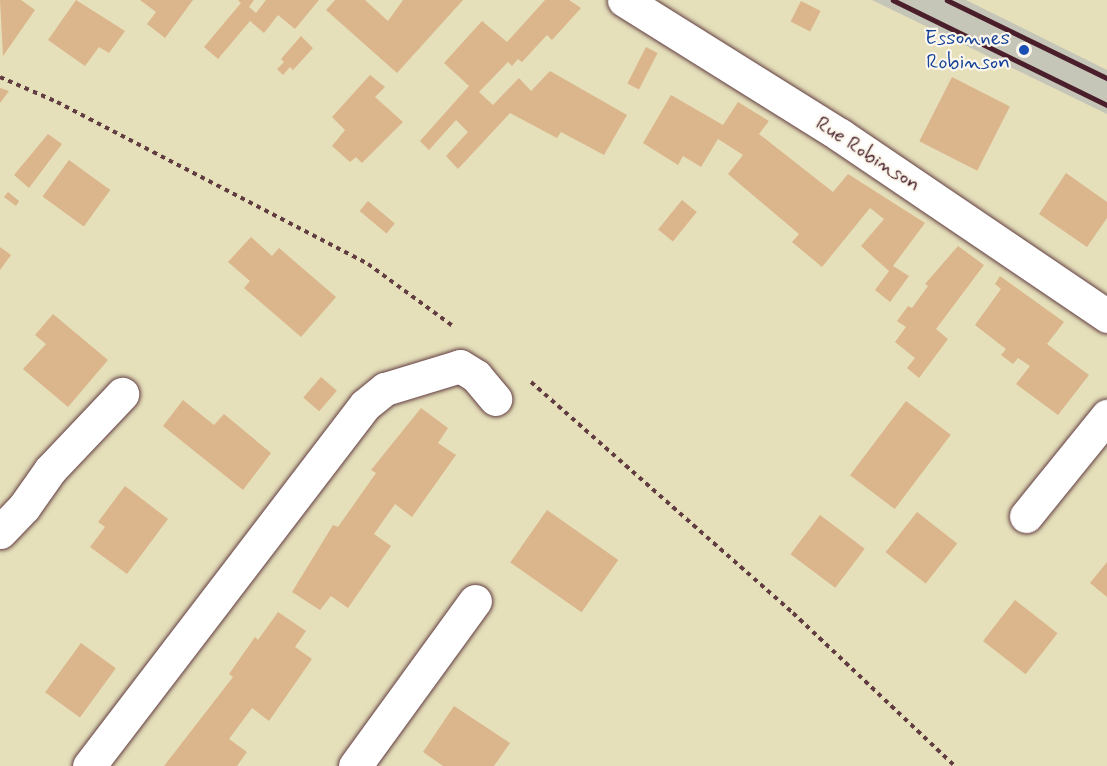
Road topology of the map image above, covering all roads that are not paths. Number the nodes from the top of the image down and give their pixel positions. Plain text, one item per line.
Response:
1 (624, 0) edge
2 (1107, 316) edge
3 (122, 394) dead end
4 (495, 399) dead end
5 (1107, 416) edge
6 (1026, 516) dead end
7 (0, 532) edge
8 (475, 601) dead end
9 (89, 766) edge
10 (355, 766) edge

1 - 2 street, Rue Robinson
3 - 7 street
4 - 9 street
5 - 6 street
8 - 10 street

